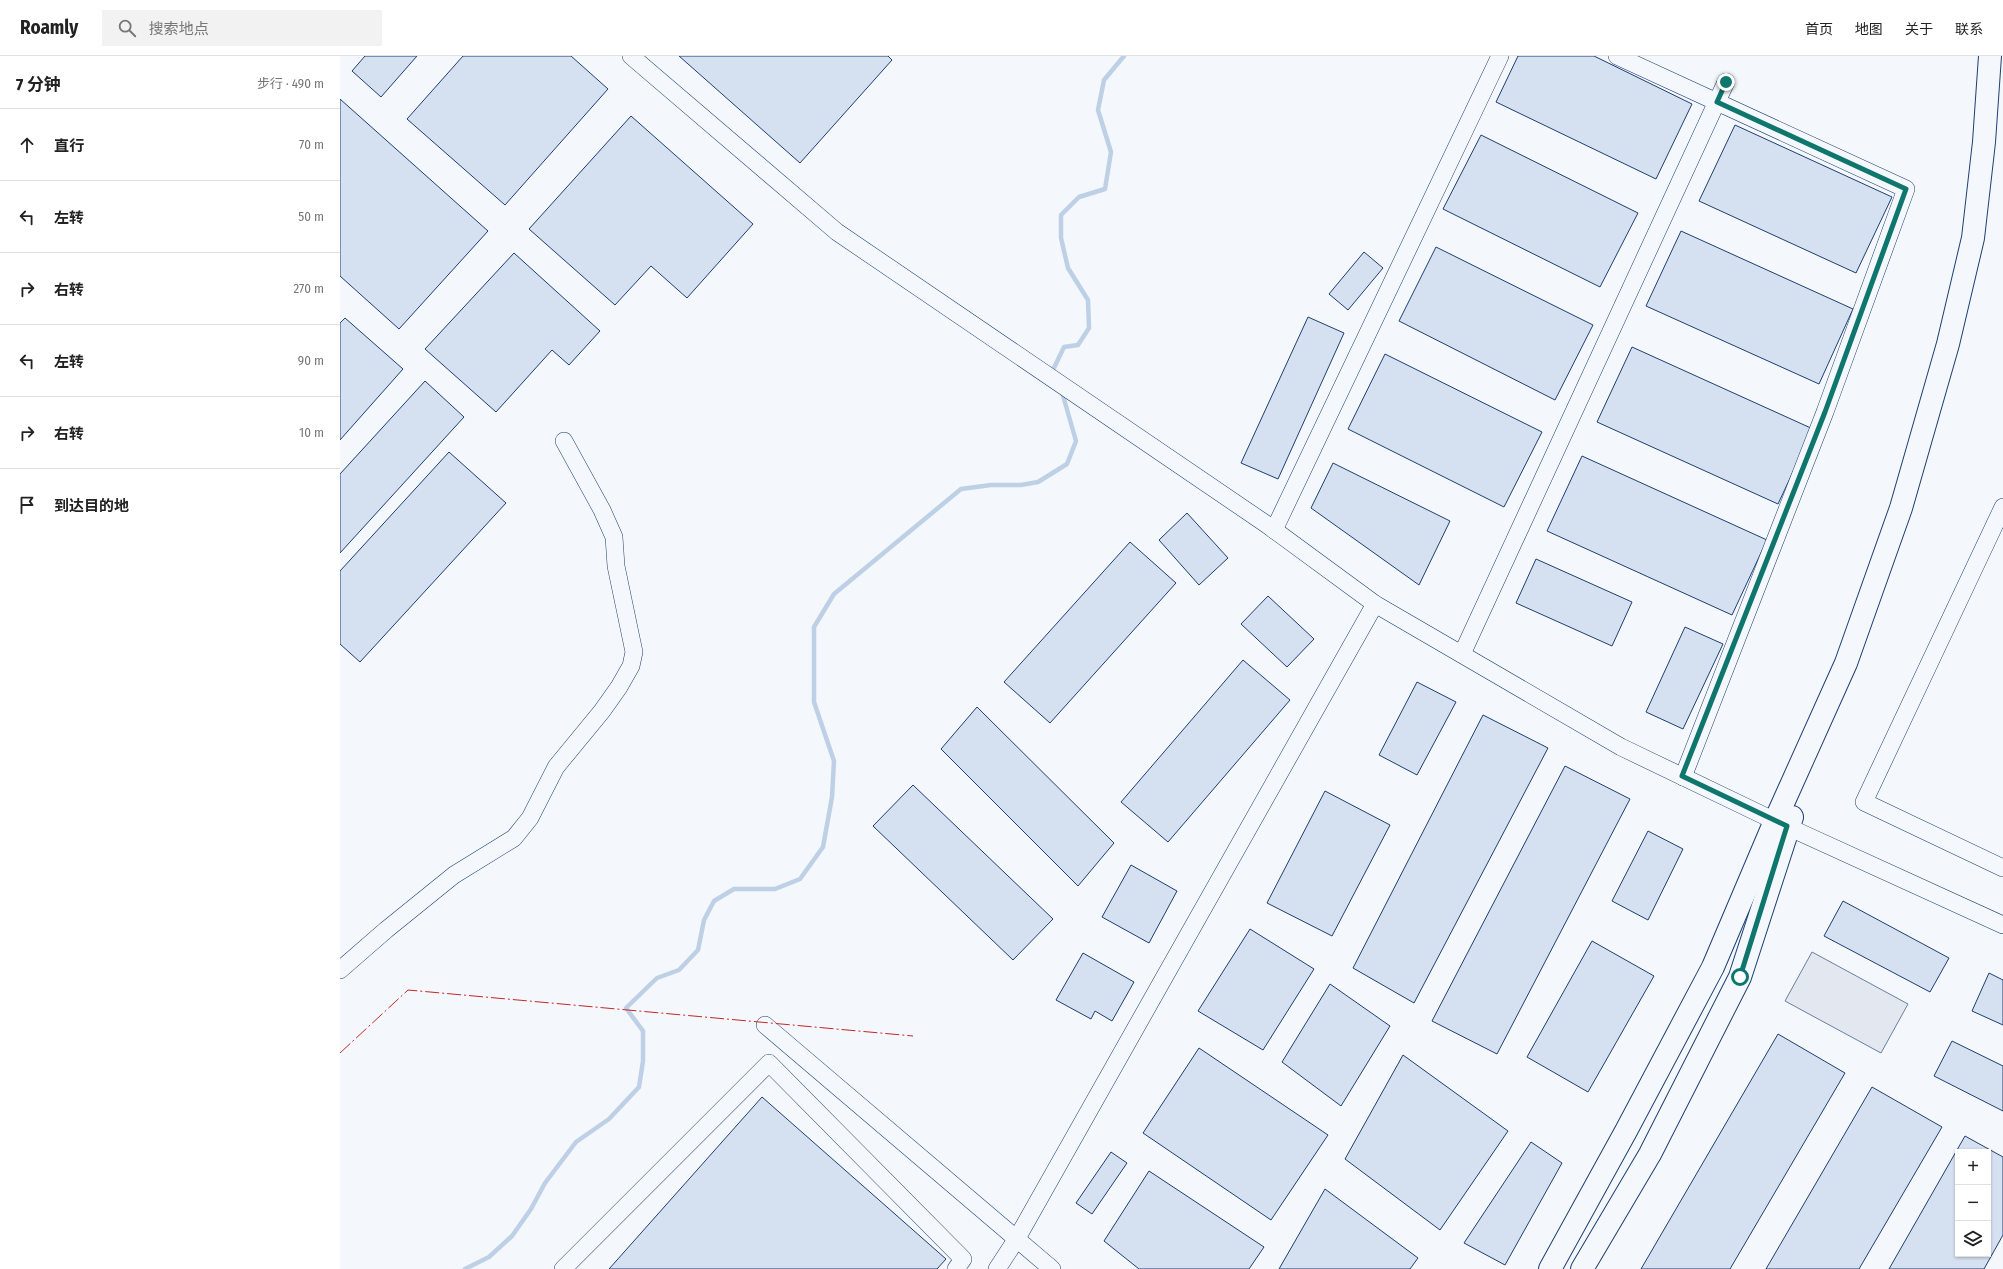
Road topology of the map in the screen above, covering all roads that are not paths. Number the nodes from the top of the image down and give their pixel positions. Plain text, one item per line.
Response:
1 (631, 56) edge
2 (1500, 56) edge
3 (1617, 56) edge
4 (1990, 56) edge
5 (2002, 56) edge
6 (1726, 82) dead end
7 (1717, 102) junction
8 (564, 441) dead end
9 (2003, 507) edge
10 (1274, 530) junction
11 (1376, 604) junction
12 (1462, 654) junction
13 (1682, 776) junction
14 (1781, 824) junction
15 (2003, 868) edge
16 (2003, 925) edge
17 (340, 970) edge
18 (765, 1025) dead end
19 (1016, 1240) junction
20 (563, 1269) edge
21 (956, 1269) edge
22 (997, 1269) edge
23 (1052, 1269) edge
24 (1550, 1269) edge
25 (1583, 1269) edge

1 - 10 street
2 - 10 street
3 - 7 street
4 - 14 main road
5 - 14 main road
6 - 7 street
7 - 12 street
7 - 13 street
8 - 17 street
9 - 15 street
10 - 11 street
11 - 12 street
11 - 19 street
12 - 13 street
13 - 14 street
14 - 16 street
14 - 24 main road
14 - 25 main road
18 - 19 street
19 - 22 street
19 - 23 street
20 - 21 street

